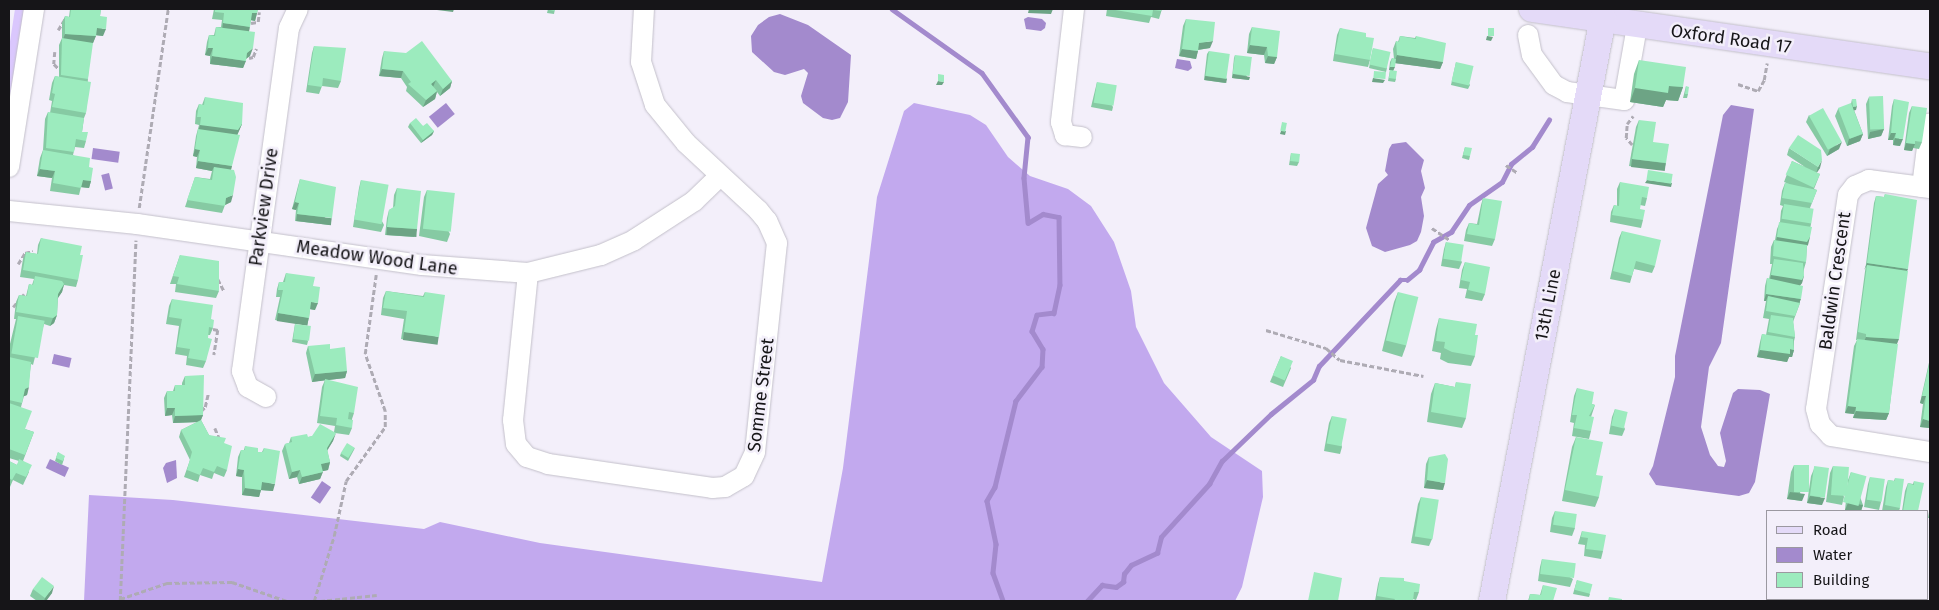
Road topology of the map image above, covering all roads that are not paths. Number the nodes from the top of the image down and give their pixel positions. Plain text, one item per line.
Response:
1 (34, 9) edge
2 (298, 9) edge
3 (644, 9) edge
4 (1074, 9) edge
5 (1532, 9) edge
6 (1604, 14) edge
7 (1637, 26) junction
8 (1528, 35) dead end
9 (1930, 66) edge
10 (1588, 96) junction
11 (1930, 124) edge
12 (1082, 137) dead end
13 (9, 167) edge
14 (720, 176) junction
15 (1926, 187) edge
16 (9, 211) edge
17 (258, 241) junction
18 (528, 273) junction
19 (266, 396) dead end
20 (1930, 452) edge
21 (1492, 601) edge

1 - 13 street
2 - 17 street, Parkview Drive
3 - 14 street, Somme Street
4 - 12 street
5 - 6 main road, Oxford Road 17
6 - 7 main road, Oxford Road 17
6 - 10 main road, 13th Line
7 - 9 main road, Oxford Road 17
7 - 10 street
8 - 10 street
10 - 21 main road, 13th Line
11 - 15 street
14 - 18 street, Meadow Wood Lane
14 - 18 street, Somme Street
15 - 20 street, Baldwin Crescent
16 - 17 street, Meadow Wood Lane
17 - 18 street, Meadow Wood Lane
17 - 19 street, Parkview Drive

